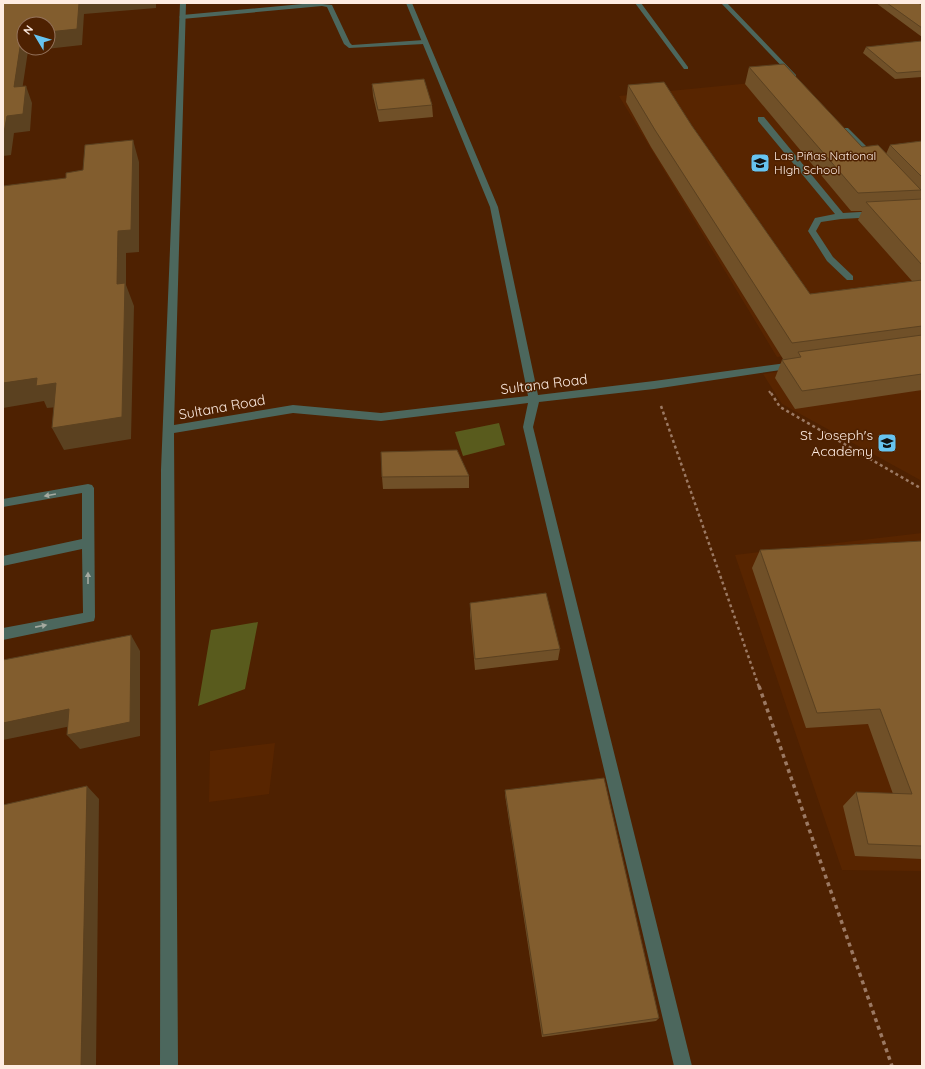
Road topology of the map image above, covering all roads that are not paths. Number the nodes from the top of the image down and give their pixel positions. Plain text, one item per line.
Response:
1 (182, 3) edge
2 (409, 3) edge
3 (638, 3) edge
4 (724, 3) edge
5 (182, 17) junction
6 (424, 42) junction
7 (686, 68) dead end
8 (802, 84) edge
9 (761, 119) dead end
10 (840, 124) edge
11 (878, 164) edge
12 (884, 213) edge
13 (841, 216) junction
14 (850, 278) dead end
15 (808, 364) edge
16 (534, 400) junction
17 (169, 430) junction
18 (3, 503) edge
19 (88, 543) junction
20 (3, 561) edge
21 (3, 634) edge
22 (169, 1066) edge
23 (683, 1066) edge

1 - 5 street
2 - 6 street
3 - 7 street
4 - 8 street
5 - 6 street
5 - 17 street
6 - 16 street
9 - 13 street
10 - 11 street
12 - 13 street
13 - 14 street
15 - 16 street, Sultana Road
16 - 17 street, Sultana Road
16 - 23 street
17 - 22 street
19 -> 18 street
19 - 20 street
21 -> 19 street

